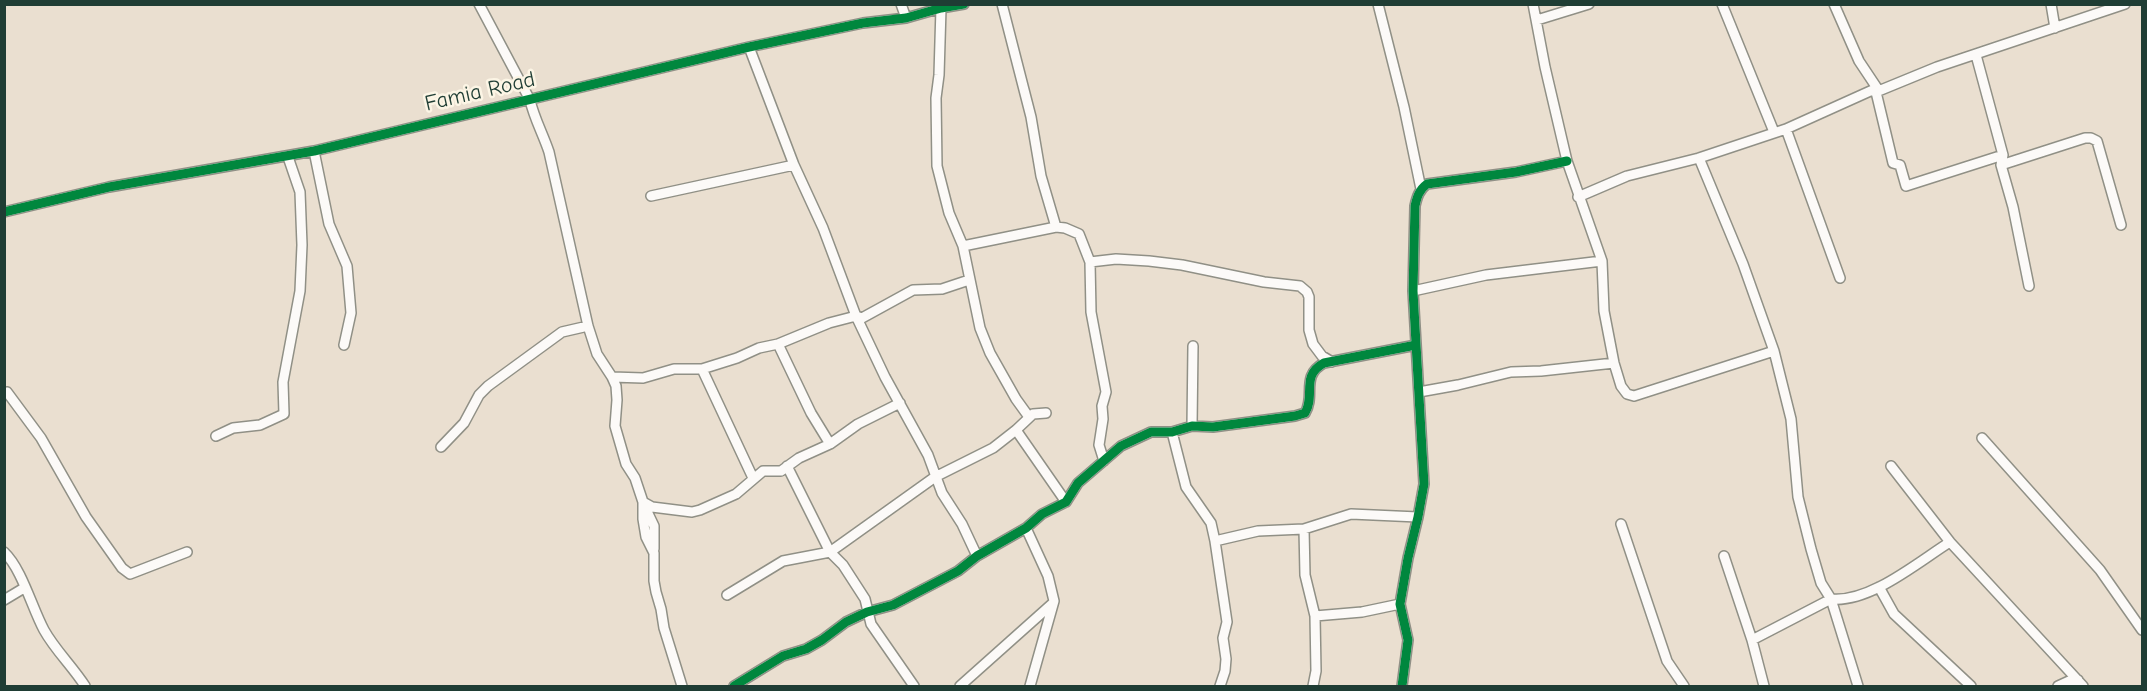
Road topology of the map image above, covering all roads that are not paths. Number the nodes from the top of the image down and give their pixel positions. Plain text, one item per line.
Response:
1 (479, 4) edge
2 (901, 4) edge
3 (964, 4) edge
4 (1002, 4) edge
5 (1378, 4) edge
6 (1533, 4) edge
7 (1589, 4) edge
8 (1722, 4) edge
9 (1834, 4) edge
10 (2052, 4) edge
11 (2125, 4) edge
12 (941, 8) junction
13 (906, 18) junction
14 (1537, 20) junction
15 (2055, 28) junction
16 (749, 47) junction
17 (1976, 55) junction
18 (1877, 90) junction
19 (530, 100) junction
20 (1786, 129) junction
21 (1774, 132) junction
22 (314, 152) junction
23 (288, 157) junction
24 (1699, 158) junction
25 (2002, 160) junction
26 (1567, 161) junction
27 (794, 165) junction
28 (1421, 189) junction
29 (651, 196) dead end
30 (1578, 197) junction
31 (4, 212) edge
32 (2121, 225) dead end
33 (1056, 227) junction
34 (963, 246) junction
35 (1602, 261) junction
36 (1090, 262) junction
37 (1840, 278) dead end
38 (969, 280) junction
39 (2029, 286) dead end
40 (1413, 291) junction
41 (856, 316) junction
42 (588, 326) junction
43 (778, 344) junction
44 (344, 345) dead end
45 (1416, 345) junction
46 (1193, 346) dead end
47 (1774, 351) junction
48 (1332, 362) junction
49 (1614, 363) junction
50 (702, 369) junction
51 (612, 377) junction
52 (5, 390) edge
53 (1419, 392) junction
54 (900, 403) junction
55 (1046, 413) dead end
56 (1029, 417) junction
57 (1192, 426) junction
58 (1016, 430) junction
59 (1172, 432) junction
60 (216, 436) dead end
61 (1982, 438) dead end
62 (830, 444) junction
63 (441, 447) dead end
64 (1104, 461) junction
65 (787, 466) junction
66 (1891, 466) dead end
67 (936, 477) junction
68 (753, 478) junction
69 (643, 502) junction
70 (1066, 502) junction
71 (1418, 517) junction
72 (1621, 524) dead end
73 (1026, 528) junction
74 (1304, 529) junction
75 (1215, 541) junction
76 (1950, 542) junction
77 (4, 552) edge
78 (187, 552) dead end
79 (830, 552) junction
80 (977, 556) junction
81 (1724, 556) dead end
82 (1879, 587) junction
83 (24, 588) junction
84 (727, 595) dead end
85 (1831, 599) junction
86 (4, 600) edge
87 (1054, 601) junction
88 (1400, 604) junction
89 (867, 612) junction
90 (1315, 616) junction
91 (2142, 630) edge
92 (1752, 640) junction
93 (2080, 683) edge
94 (1858, 686) edge
95 (85, 687) edge
96 (682, 687) edge
97 (734, 687) edge
98 (914, 687) edge
99 (960, 687) edge
100 (1030, 687) edge
101 (1220, 687) edge
102 (1313, 687) edge
103 (1402, 687) edge
104 (1684, 687) edge
105 (1764, 687) edge
106 (1971, 687) edge
107 (2058, 687) edge

1 - 19 street
2 - 13 street
3 - 12 street, Famia Road
4 - 33 street
5 - 28 street
6 - 14 street
7 - 14 street
8 - 21 street
9 - 18 street
10 - 15 street
11 - 15 street
12 - 13 street, Famia Road
12 - 34 street
13 - 16 street, Famia Road
14 - 26 street
15 - 17 street
16 - 19 street, Famia Road
16 - 27 street
17 - 18 street
17 - 25 street
18 - 20 street
18 - 25 street
19 - 22 street, Famia Road
19 - 42 street
20 - 21 street
20 - 37 street
21 - 24 street
22 - 23 street, Famia Road
22 - 44 street
23 - 31 street, Famia Road
23 - 60 street
24 - 30 street
24 - 47 street
25 - 32 street
25 - 39 street
26 - 28 street
26 - 30 street
27 - 29 street
27 - 41 street
28 - 40 street
30 - 35 street
33 - 34 street
33 - 36 street
34 - 38 street
35 - 40 street
35 - 49 street
36 - 48 street
36 - 64 street
38 - 41 street
38 - 56 street
40 - 45 street
41 - 43 street
41 - 54 street
42 - 51 street
42 - 63 street
43 - 50 street
43 - 62 street
45 - 48 street
45 - 53 street
46 - 57 street
47 - 49 street
47 - 85 street
48 - 57 street
49 - 53 street
50 - 51 street
50 - 68 street
51 - 69 street
52 - 78 street
53 - 71 street
54 - 62 street
54 - 67 street
55 - 56 street
56 - 58 street
57 - 59 street
58 - 67 street
58 - 70 street
59 - 64 street
59 - 75 street
61 - 91 street
62 - 65 street
64 - 70 street
65 - 68 street
65 - 79 street
66 - 76 street
67 - 79 street
67 - 80 street
68 - 69 street
69 - 96 street
70 - 73 street
71 - 74 street
71 - 88 street
72 - 104 street
73 - 80 street
73 - 87 street
74 - 75 street
74 - 90 street
75 - 101 street
76 - 82 street
76 - 93 street
77 - 83 street
79 - 84 street
79 - 89 street
80 - 89 street
81 - 92 street
82 - 85 street
82 - 106 street
83 - 86 street
83 - 95 street
85 - 92 street
85 - 94 street
87 - 99 street
87 - 100 street
88 - 90 street
88 - 103 street
89 - 97 street
89 - 98 street
90 - 102 street
92 - 105 street
93 - 107 street

